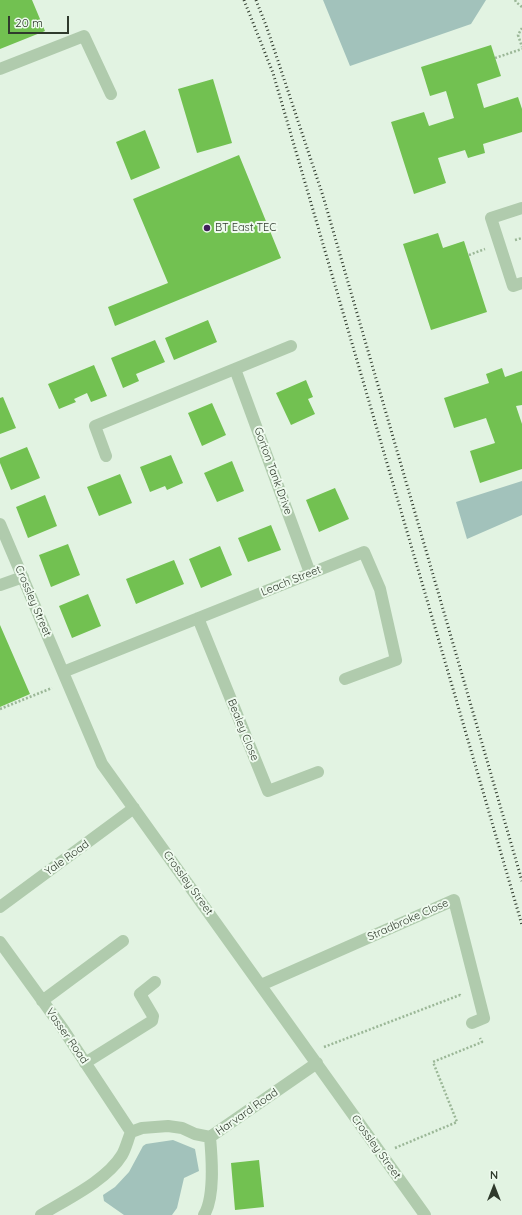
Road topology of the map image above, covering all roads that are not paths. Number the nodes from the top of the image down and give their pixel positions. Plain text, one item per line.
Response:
1 (0, 69) edge
2 (111, 94) dead end
3 (522, 208) edge
4 (522, 283) edge
5 (291, 346) dead end
6 (235, 369) junction
7 (106, 456) dead end
8 (0, 524) edge
9 (310, 573) junction
10 (23, 577) junction
11 (0, 585) edge
12 (198, 618) junction
13 (65, 677) junction
14 (345, 679) dead end
15 (318, 772) dead end
16 (134, 808) junction
17 (0, 907) edge
18 (123, 941) dead end
19 (0, 942) edge
20 (156, 982) dead end
21 (261, 985) junction
22 (42, 1001) junction
23 (472, 1023) road end
24 (85, 1063) junction
25 (317, 1064) junction
26 (131, 1132) junction
27 (210, 1138) junction
28 (41, 1215) edge
29 (204, 1215) edge
30 (425, 1215) edge

1 - 2 street
3 - 4 street
5 - 6 street
6 - 7 street
6 - 9 street, Gorton Tank Drive
8 - 10 street, Crossley Street
9 - 12 street, Leach Street
9 - 14 street, Leach Street
10 - 11 street
10 - 13 street, Crossley Street
12 - 13 street, Leach Street
12 - 15 street, Bealey Close
13 - 16 street, Crossley Street
16 - 17 street, Yale Road
16 - 21 street, Crossley Street
18 - 22 street
19 - 22 street, Vasser Road
20 - 24 street
21 - 23 street, Stradbroke Close
21 - 25 street, Crossley Street
22 - 24 street, Vasser Road
24 - 26 street, Vasser Road
25 - 27 street, Harvard Road
25 - 30 street, Crossley Street
26 - 27 street, Harvard Road
26 - 28 street
27 - 29 street

